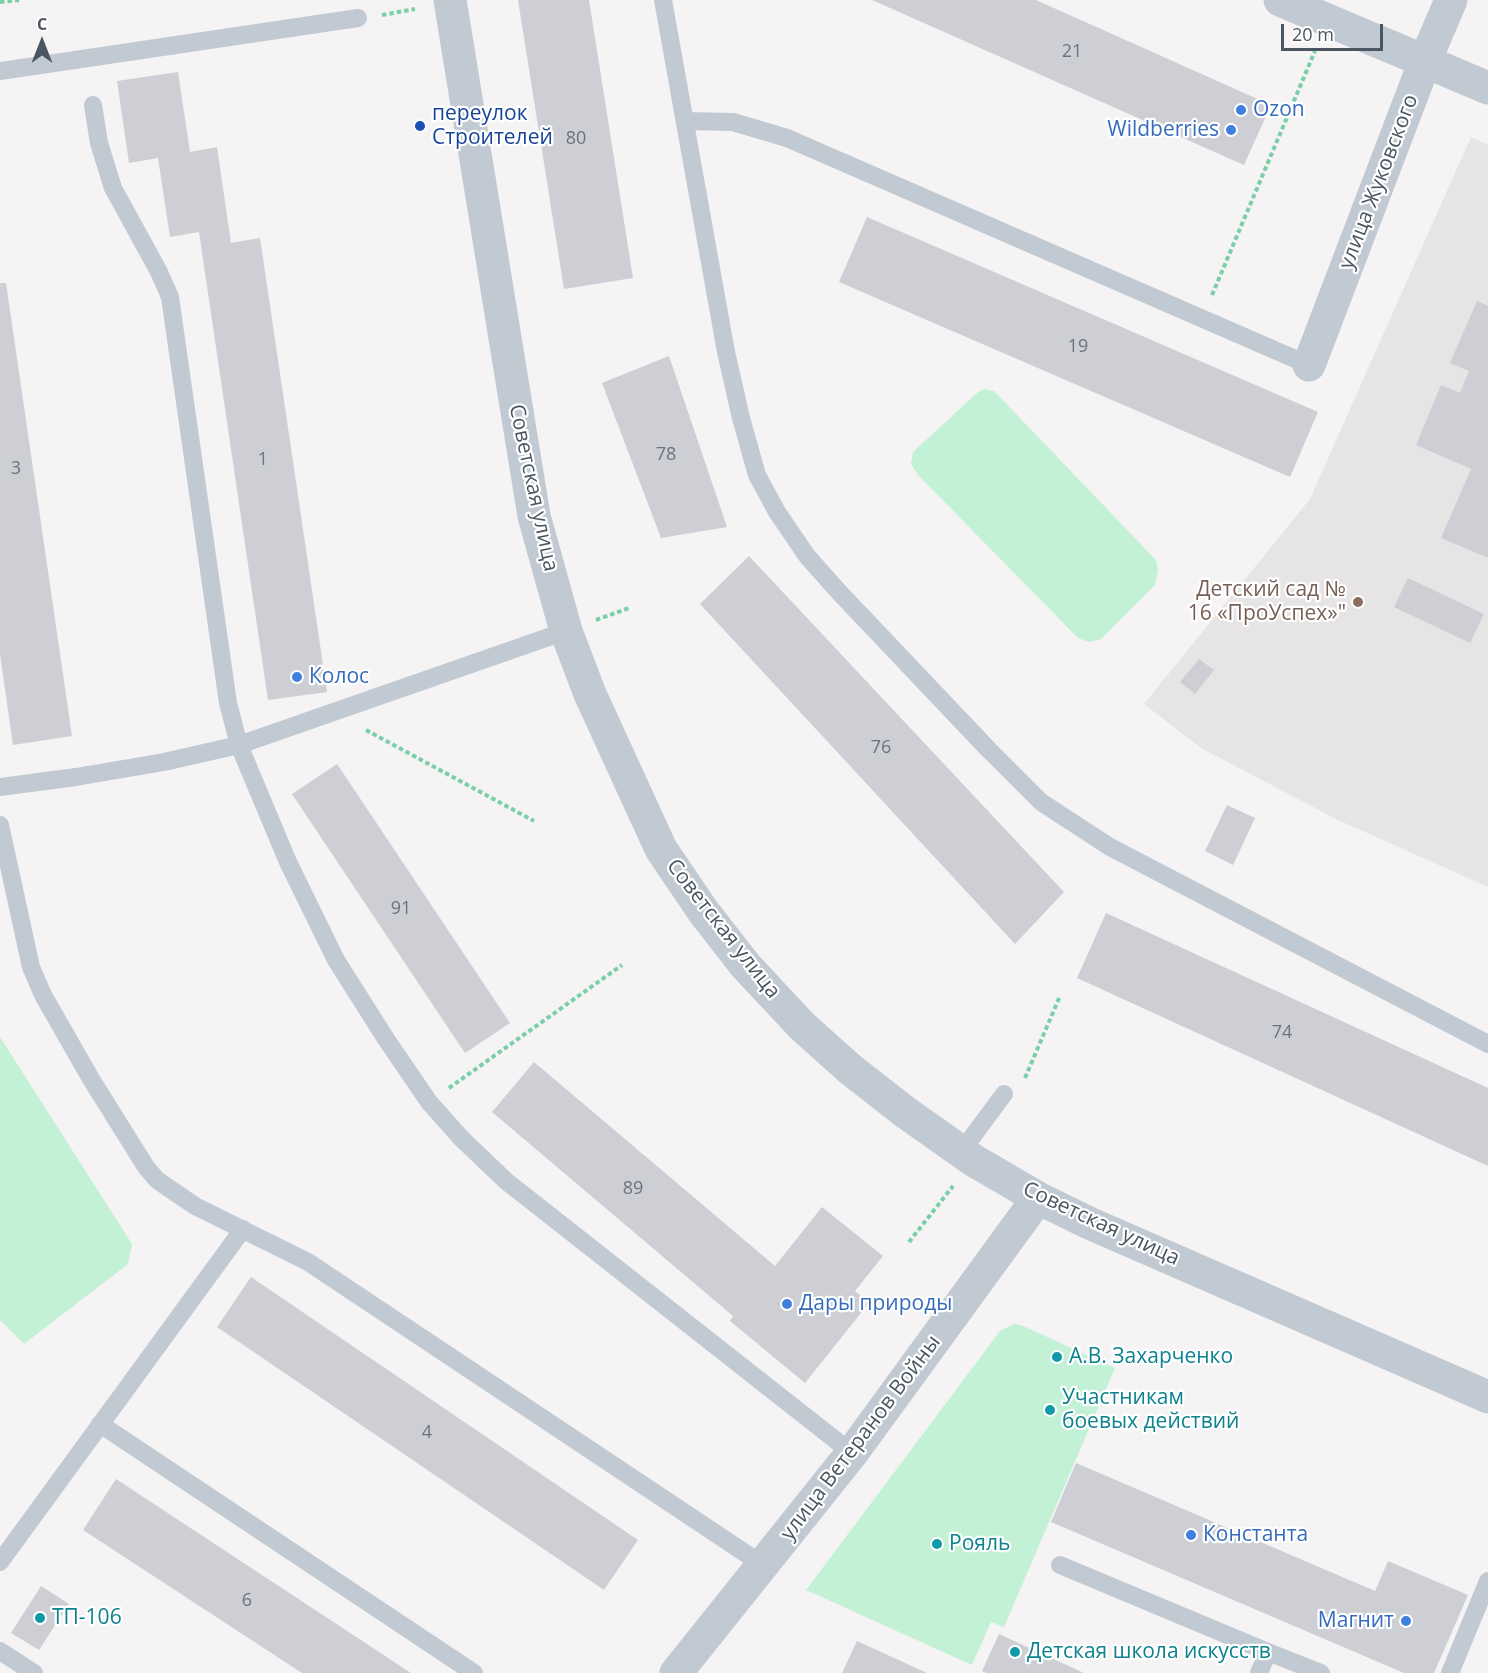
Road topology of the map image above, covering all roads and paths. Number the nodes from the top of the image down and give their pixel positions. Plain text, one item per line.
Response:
1 (19, 0) edge
2 (450, 0) edge
3 (663, 0) edge
4 (1280, 0) edge
5 (1451, 0) edge
6 (0, 2) edge
7 (416, 9) dead end
8 (358, 18) joint
9 (1328, 20) junction
10 (1425, 61) junction
11 (0, 71) edge
12 (1488, 88) edge
13 (93, 105) dead end
14 (685, 121) junction
15 (1202, 319) junction
16 (1309, 364) joint
17 (566, 631) junction
18 (334, 713) junction
19 (238, 745) junction
20 (0, 787) edge
21 (534, 821) dead end
22 (0, 825) edge
23 (622, 965) dead end
24 (1488, 1044) edge
25 (1004, 1094) dead end
26 (429, 1102) junction
27 (961, 1152) junction
28 (1038, 1198) junction
29 (243, 1229) junction
30 (1488, 1397) edge
31 (100, 1424) junction
32 (852, 1453) junction
33 (0, 1562) edge
34 (763, 1565) junction
35 (1060, 1565) dead end
36 (1488, 1581) edge
37 (0, 1651) edge
38 (1268, 1652) junction
39 (34, 1673) edge
40 (474, 1673) edge
41 (676, 1673) edge
42 (1259, 1673) edge
43 (1321, 1673) edge
44 (1450, 1673) edge

1 - 6 path
2 - 17 street, Советская улица
3 - 14 lane
4 - 9 street
5 - 10 street, улица Жуковского
7 - 8 path
8 - 11 lane
9 - 10 street
9 - 15 path
10 - 12 street
10 - 16 street, улица Жуковского
13 - 19 lane
14 - 15 lane
14 - 24 lane
15 - 16 lane
17 - 18 lane
17 - 27 street, Советская улица
18 - 19 lane
18 - 21 path
19 - 20 lane
19 - 26 lane
22 - 29 lane
23 - 26 path
25 - 27 lane
26 - 32 lane
27 - 28 street, Советская улица
28 - 30 street, Советская улица
28 - 32 street, улица Ветеранов Войны
29 - 31 lane
29 - 34 lane
31 - 33 lane
31 - 40 lane
32 - 34 street, улица Ветеранов Войны
34 - 41 street, улица Ветеранов Войны
35 - 38 lane
36 - 44 lane
37 - 39 lane
38 - 42 lane
38 - 43 lane

